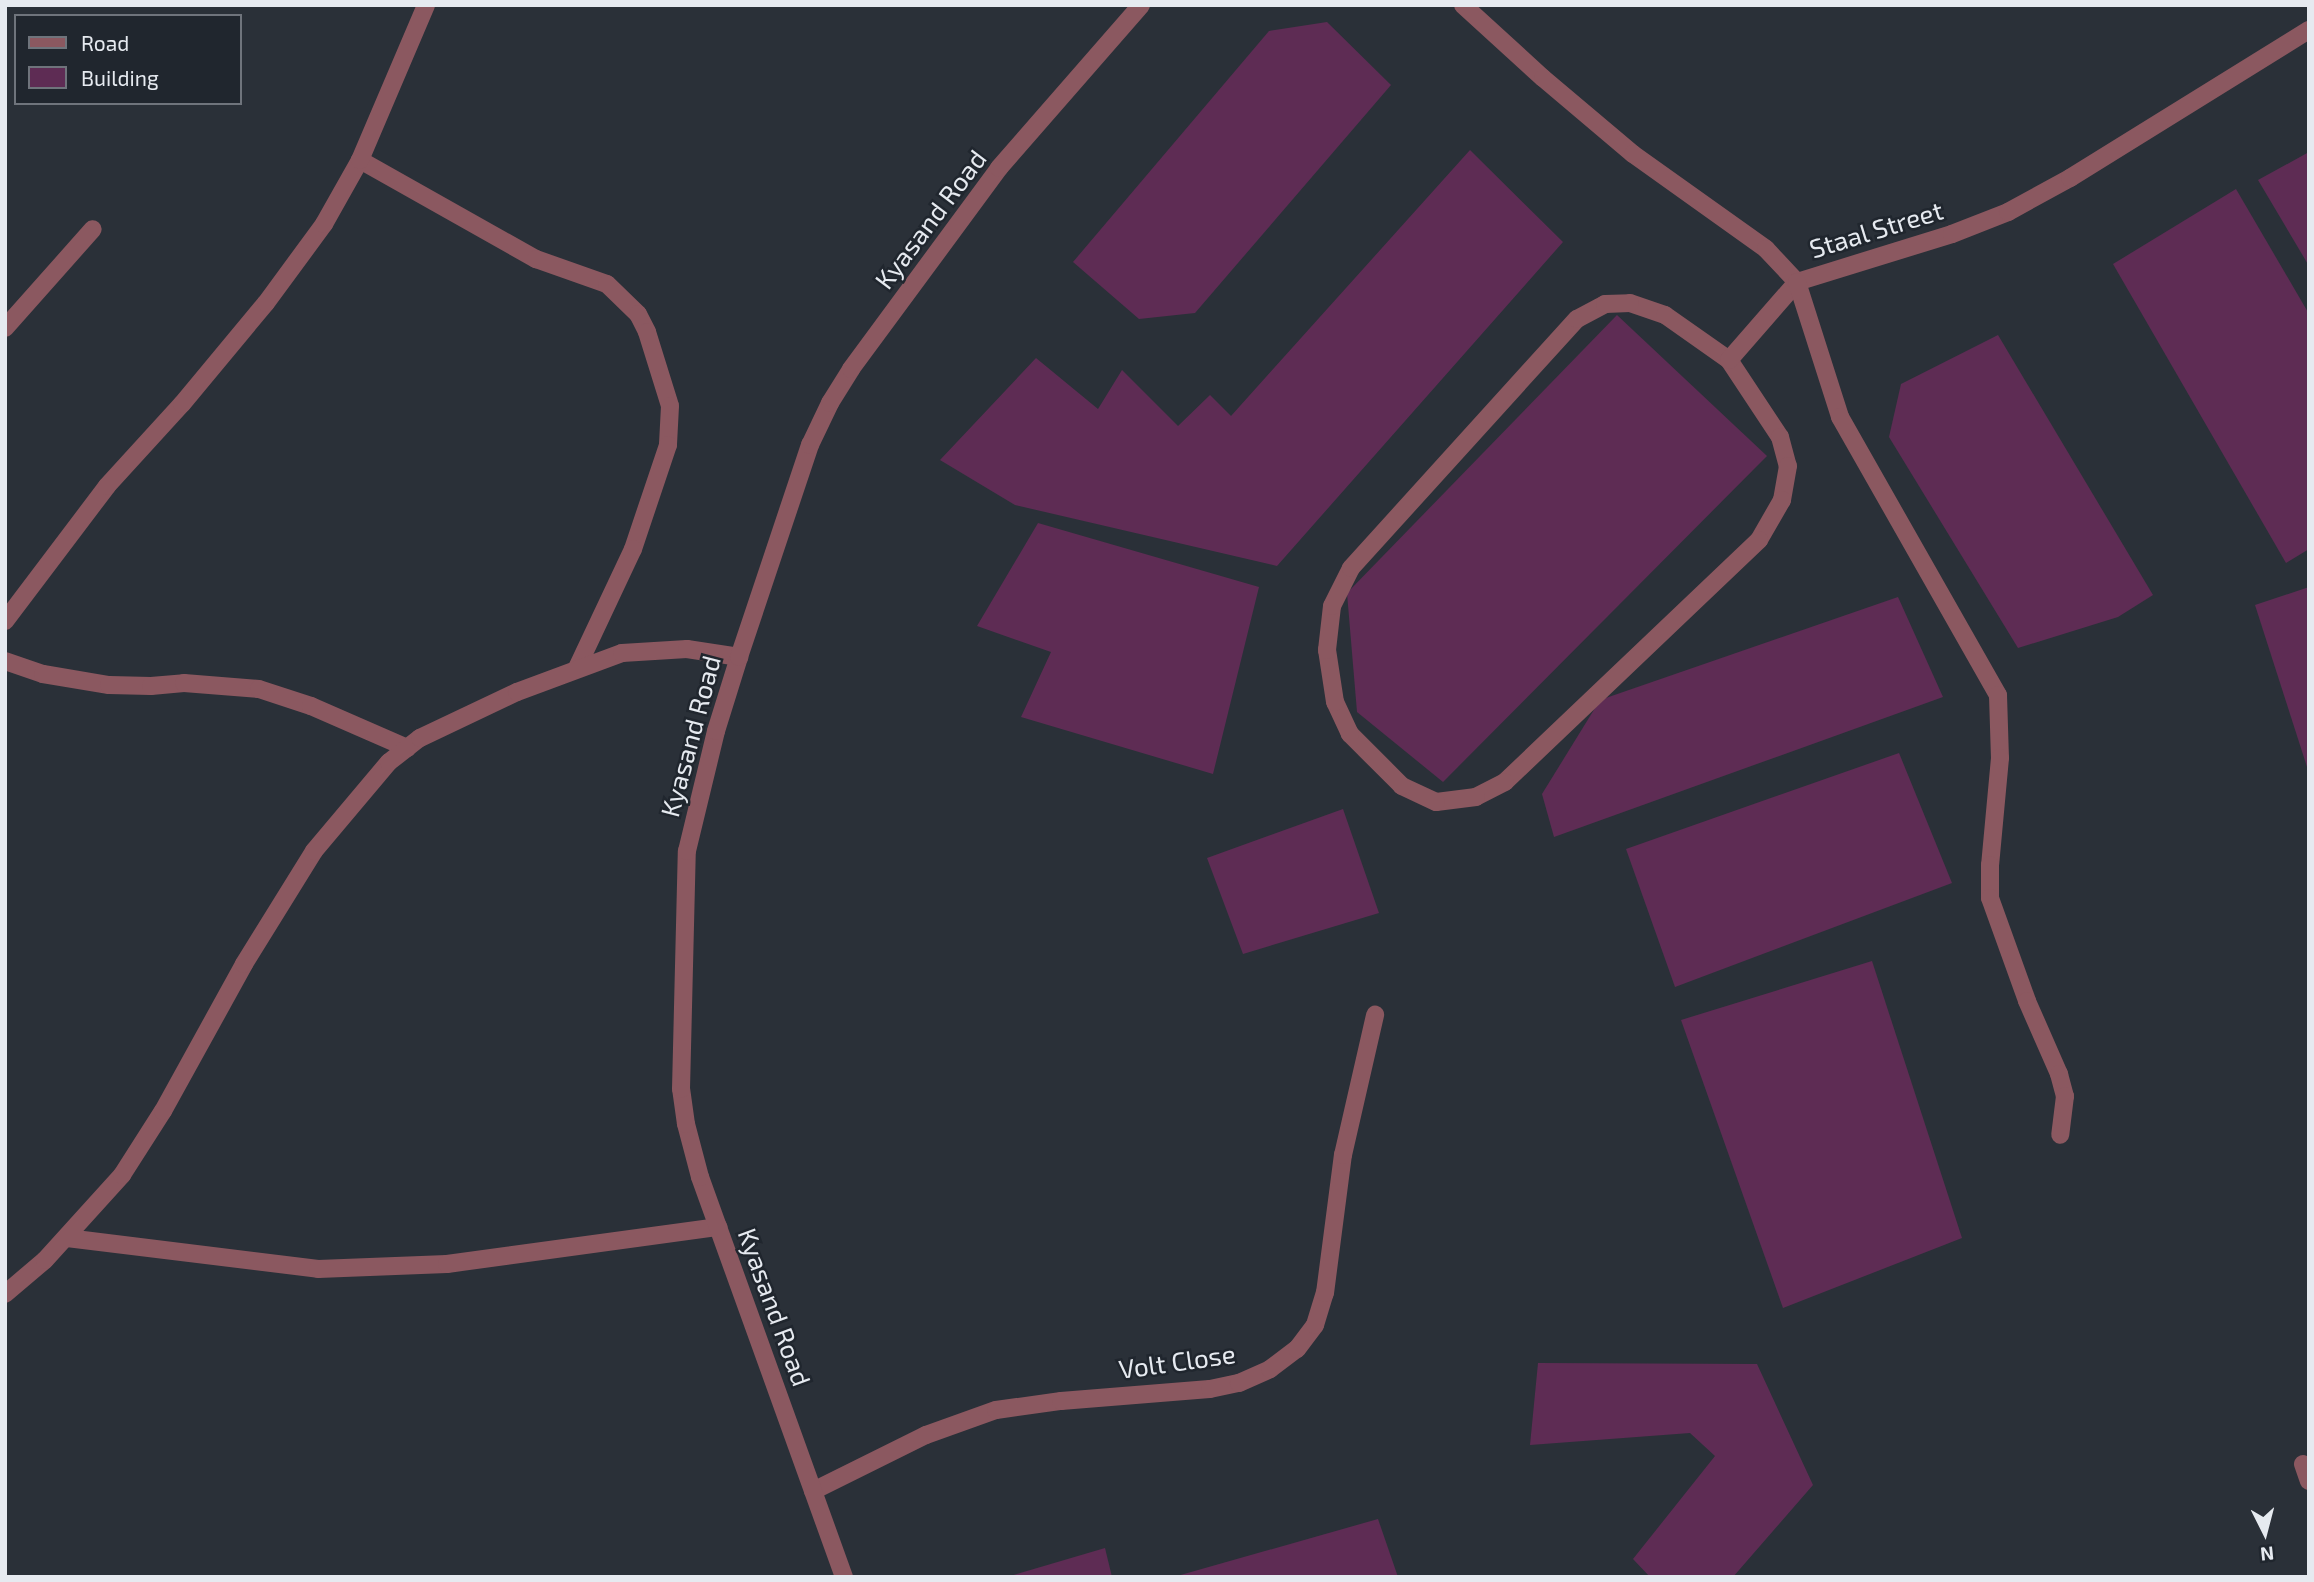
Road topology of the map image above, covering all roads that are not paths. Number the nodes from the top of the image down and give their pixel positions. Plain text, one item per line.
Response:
1 (426, 5) edge
2 (1142, 5) edge
3 (1463, 5) edge
4 (2309, 30) edge
5 (360, 160) junction
6 (93, 229) dead end
7 (1797, 282) junction
8 (5, 328) edge
9 (1729, 360) junction
10 (5, 621) edge
11 (739, 657) junction
12 (5, 661) edge
13 (577, 668) junction
14 (407, 748) junction
15 (1375, 1015) dead end
16 (2060, 1135) dead end
17 (718, 1227) junction
18 (67, 1238) junction
19 (5, 1294) edge
20 (813, 1490) junction
21 (844, 1577) edge

1 - 5 street
2 - 11 street, Kyasand Road
3 - 7 street, Staal Street
4 - 7 street, Staal Street
5 - 10 street
5 - 13 street
6 - 8 street
7 - 9 street
7 - 16 street
9 - 9 street
11 - 13 street
11 - 17 street, Kyasand Road
12 - 14 street
13 - 14 street
14 - 18 street
15 - 20 street, Volt Close
17 - 18 street
17 - 20 street, Kyasand Road
18 - 19 street
20 - 21 street, Kyasand Road

